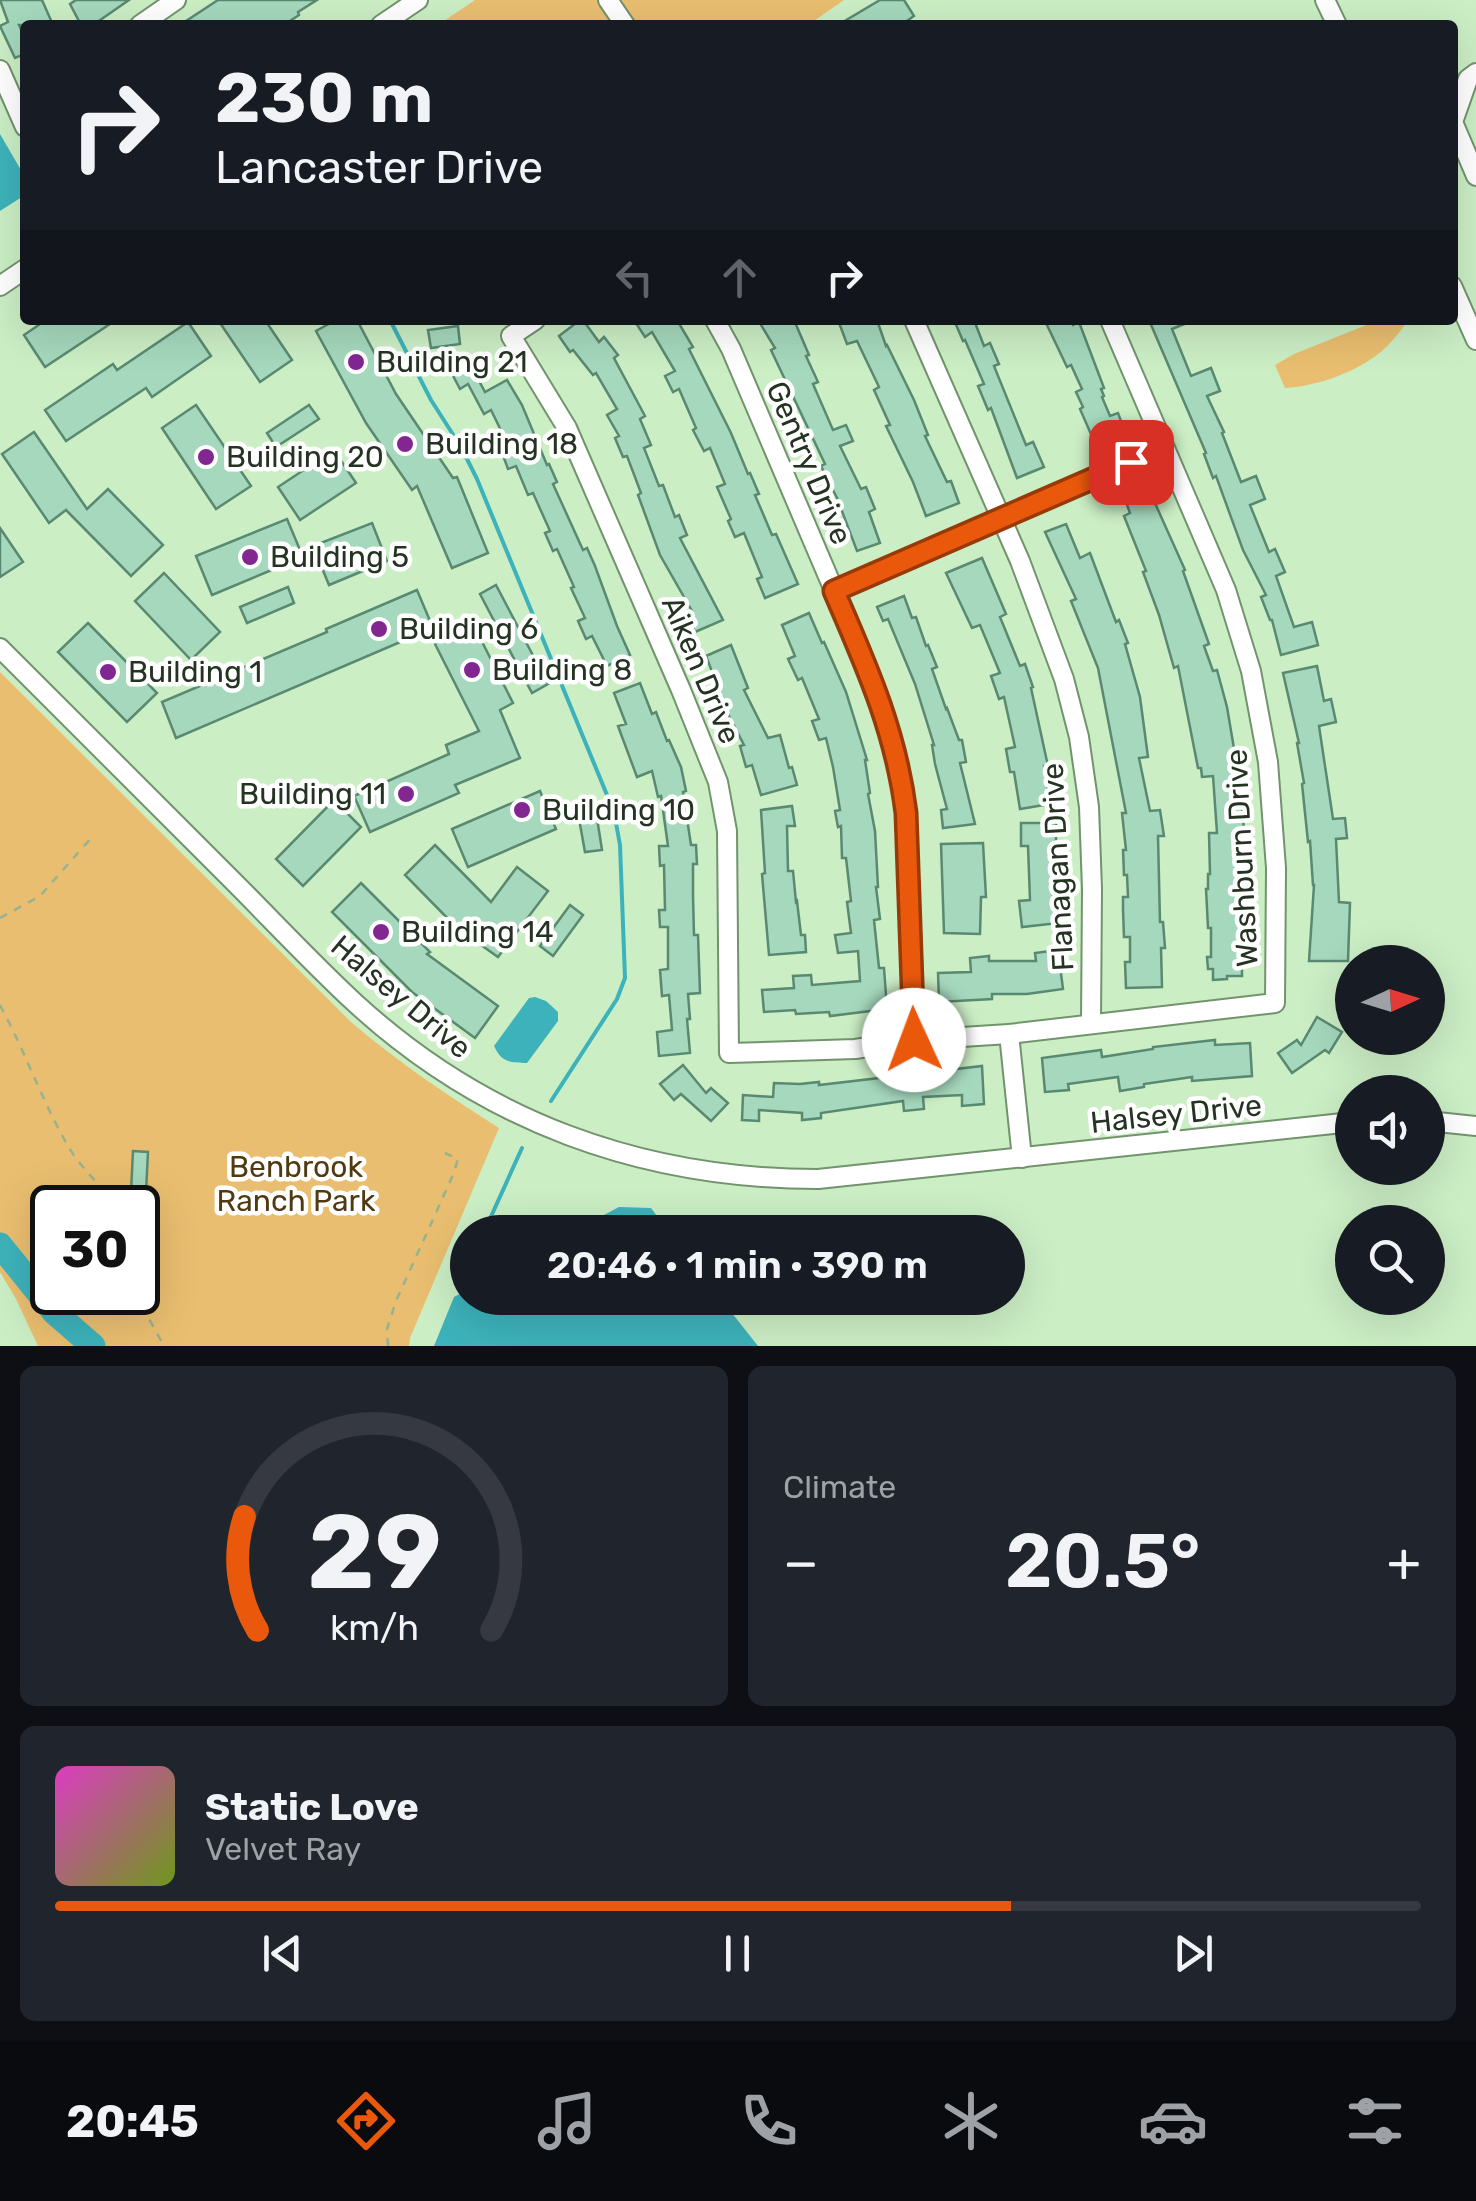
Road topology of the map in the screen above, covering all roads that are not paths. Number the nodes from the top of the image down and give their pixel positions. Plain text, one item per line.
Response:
1 (176, 0) edge
2 (418, 0) edge
3 (147, 20) edge
4 (388, 20) edge
5 (0, 70) edge
6 (1476, 73) edge
7 (17, 86) edge
8 (1458, 108) edge
9 (1470, 150) edge
10 (1476, 176) edge
11 (1458, 300) edge
12 (528, 325) edge
13 (717, 325) edge
14 (916, 325) edge
15 (1112, 325) edge
16 (1476, 340) edge
17 (1164, 448) junction
18 (999, 518) junction
19 (834, 591) junction
20 (0, 648) edge
21 (1091, 1023) junction
22 (1010, 1034) junction
23 (914, 1040) junction
24 (1445, 1123) edge
25 (1335, 1124) edge
26 (1476, 1126) edge
27 (1022, 1158) junction

1 - 3 street
2 - 4 street
5 - 7 street
6 - 8 street
9 - 10 street
11 - 16 street
12 - 23 street, Aiken Drive
13 - 19 street, Gentry Drive
14 - 18 street, Flanagan Drive
15 - 17 street, Washburn Drive
17 - 18 street
17 - 21 street, Washburn Drive
18 - 19 street
18 - 21 street, Flanagan Drive
19 - 23 street, Gentry Drive
20 - 27 street, Halsey Drive
21 - 22 street
22 - 23 street
22 - 27 street
24 - 26 street
25 - 27 street, Halsey Drive

